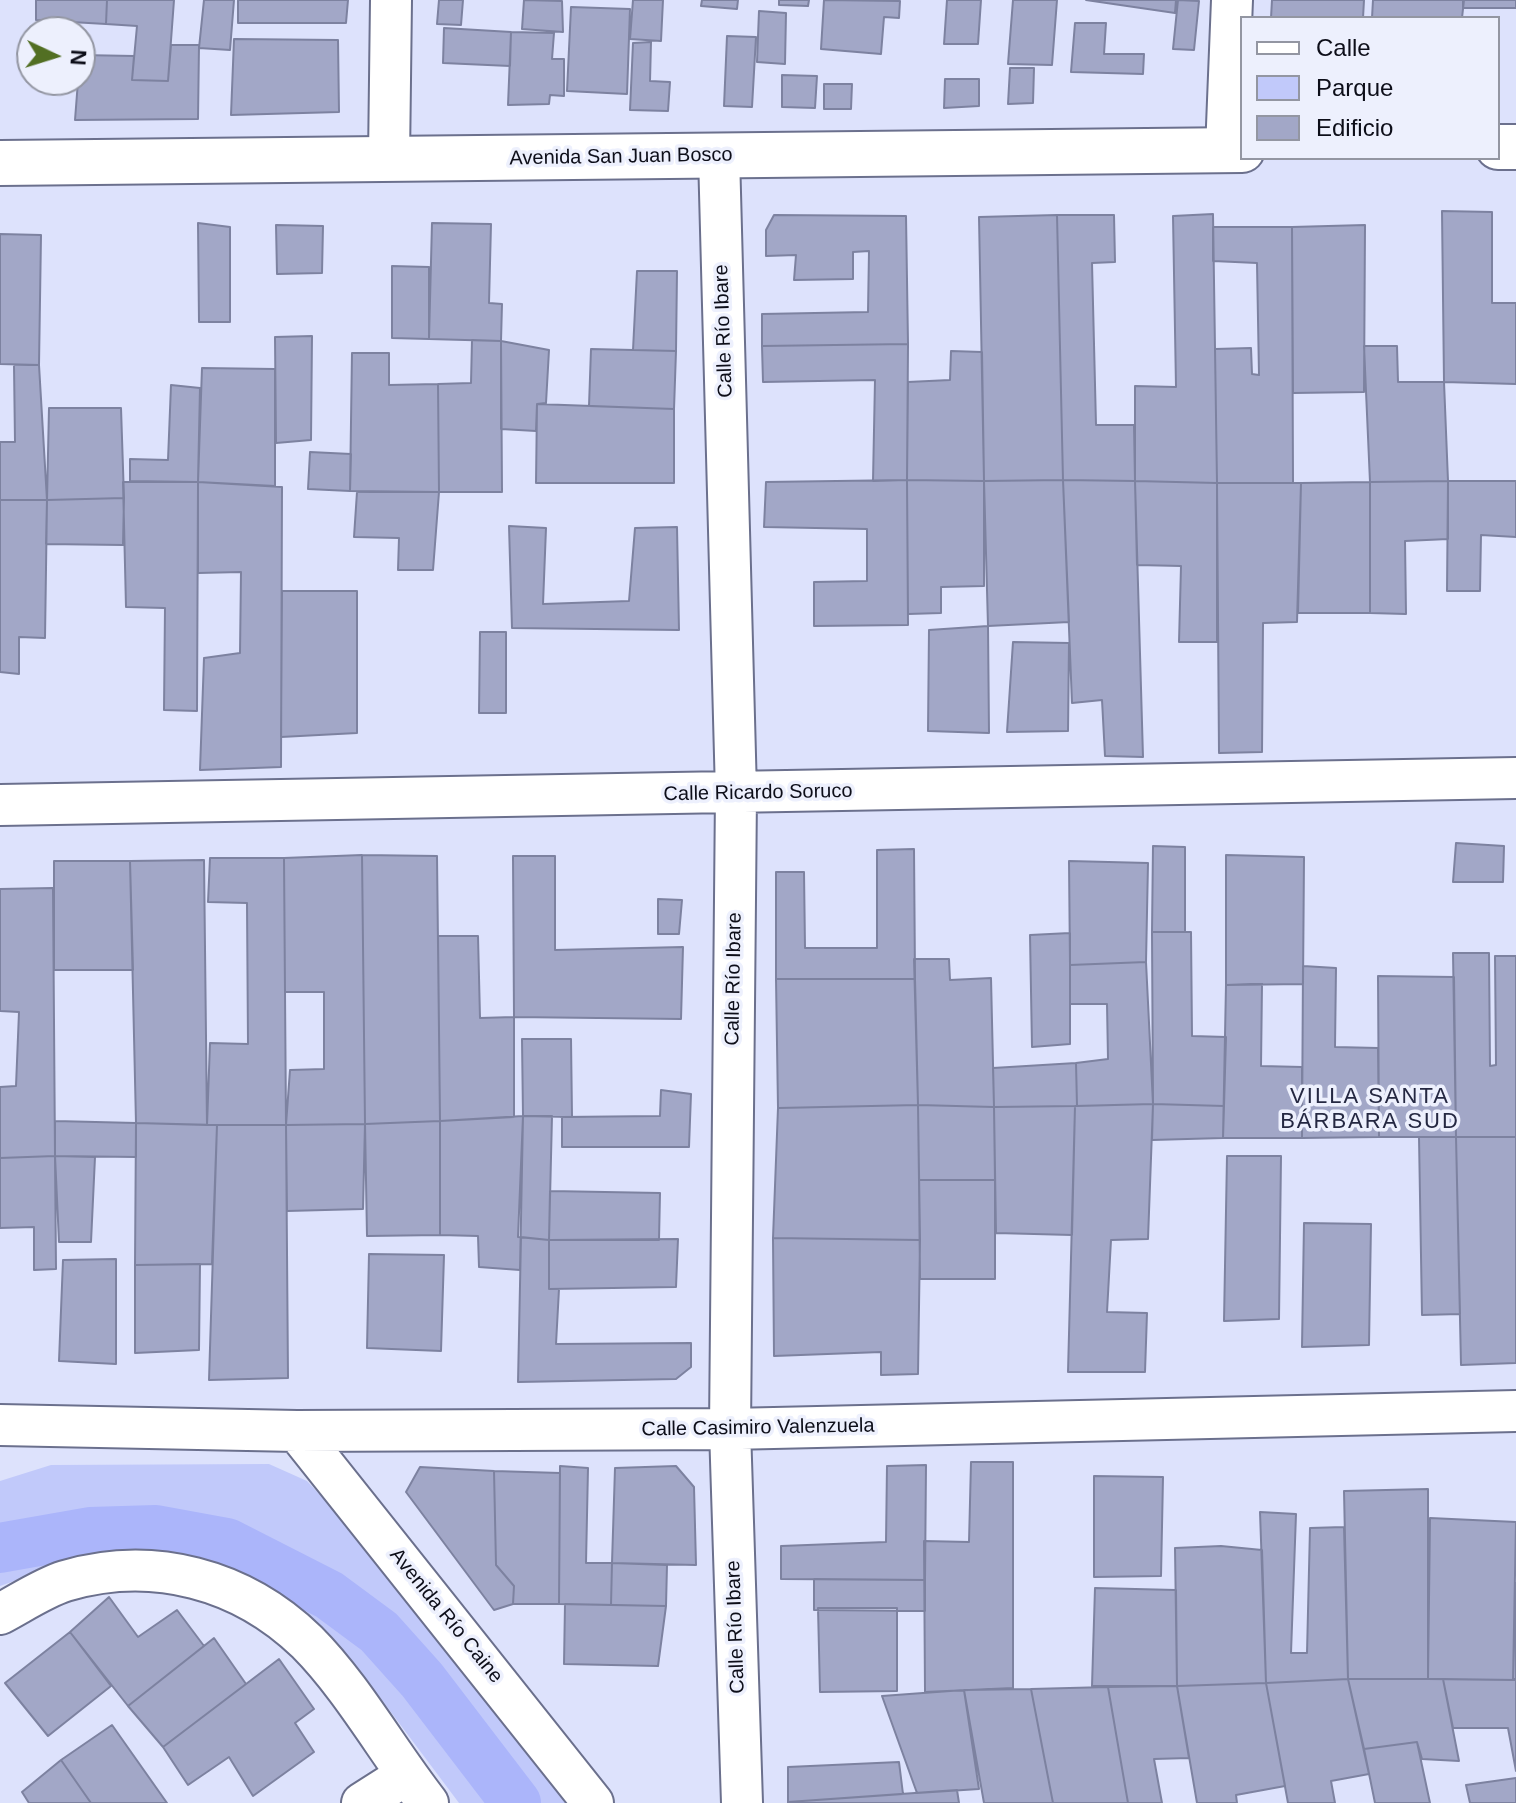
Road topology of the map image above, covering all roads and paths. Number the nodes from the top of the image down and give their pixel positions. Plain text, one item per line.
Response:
1 (391, 0) edge
2 (1232, 0) edge
3 (1234, 150) edge
4 (719, 155) junction
5 (389, 159) junction
6 (0, 163) edge
7 (1516, 778) edge
8 (736, 793) junction
9 (0, 805) edge
10 (1516, 1411) edge
11 (2, 1426) edge
12 (730, 1429) junction
13 (297, 1431) junction
14 (0, 1614) edge
15 (417, 1789) edge
16 (362, 1803) edge
17 (593, 1803) edge
18 (742, 1803) edge

1 - 5 street
2 - 3 street
3 - 4 street, Avenida San Juan Bosco
4 - 5 street, Avenida San Juan Bosco
4 - 8 street, Calle Río Ibare
5 - 6 street, Avenida San Juan Bosco
7 - 8 street, Calle Ricardo Soruco
8 - 9 street, Calle Ricardo Soruco
8 - 12 street, Calle Río Ibare
10 - 12 street, Calle Casimiro Valenzuela
11 - 13 street, Calle Casimiro Valenzuela
12 - 13 street, Calle Casimiro Valenzuela
12 - 18 street, Calle Río Ibare
13 - 17 street, Avenida Río Caine
14 - 15 street
15 - 16 street

